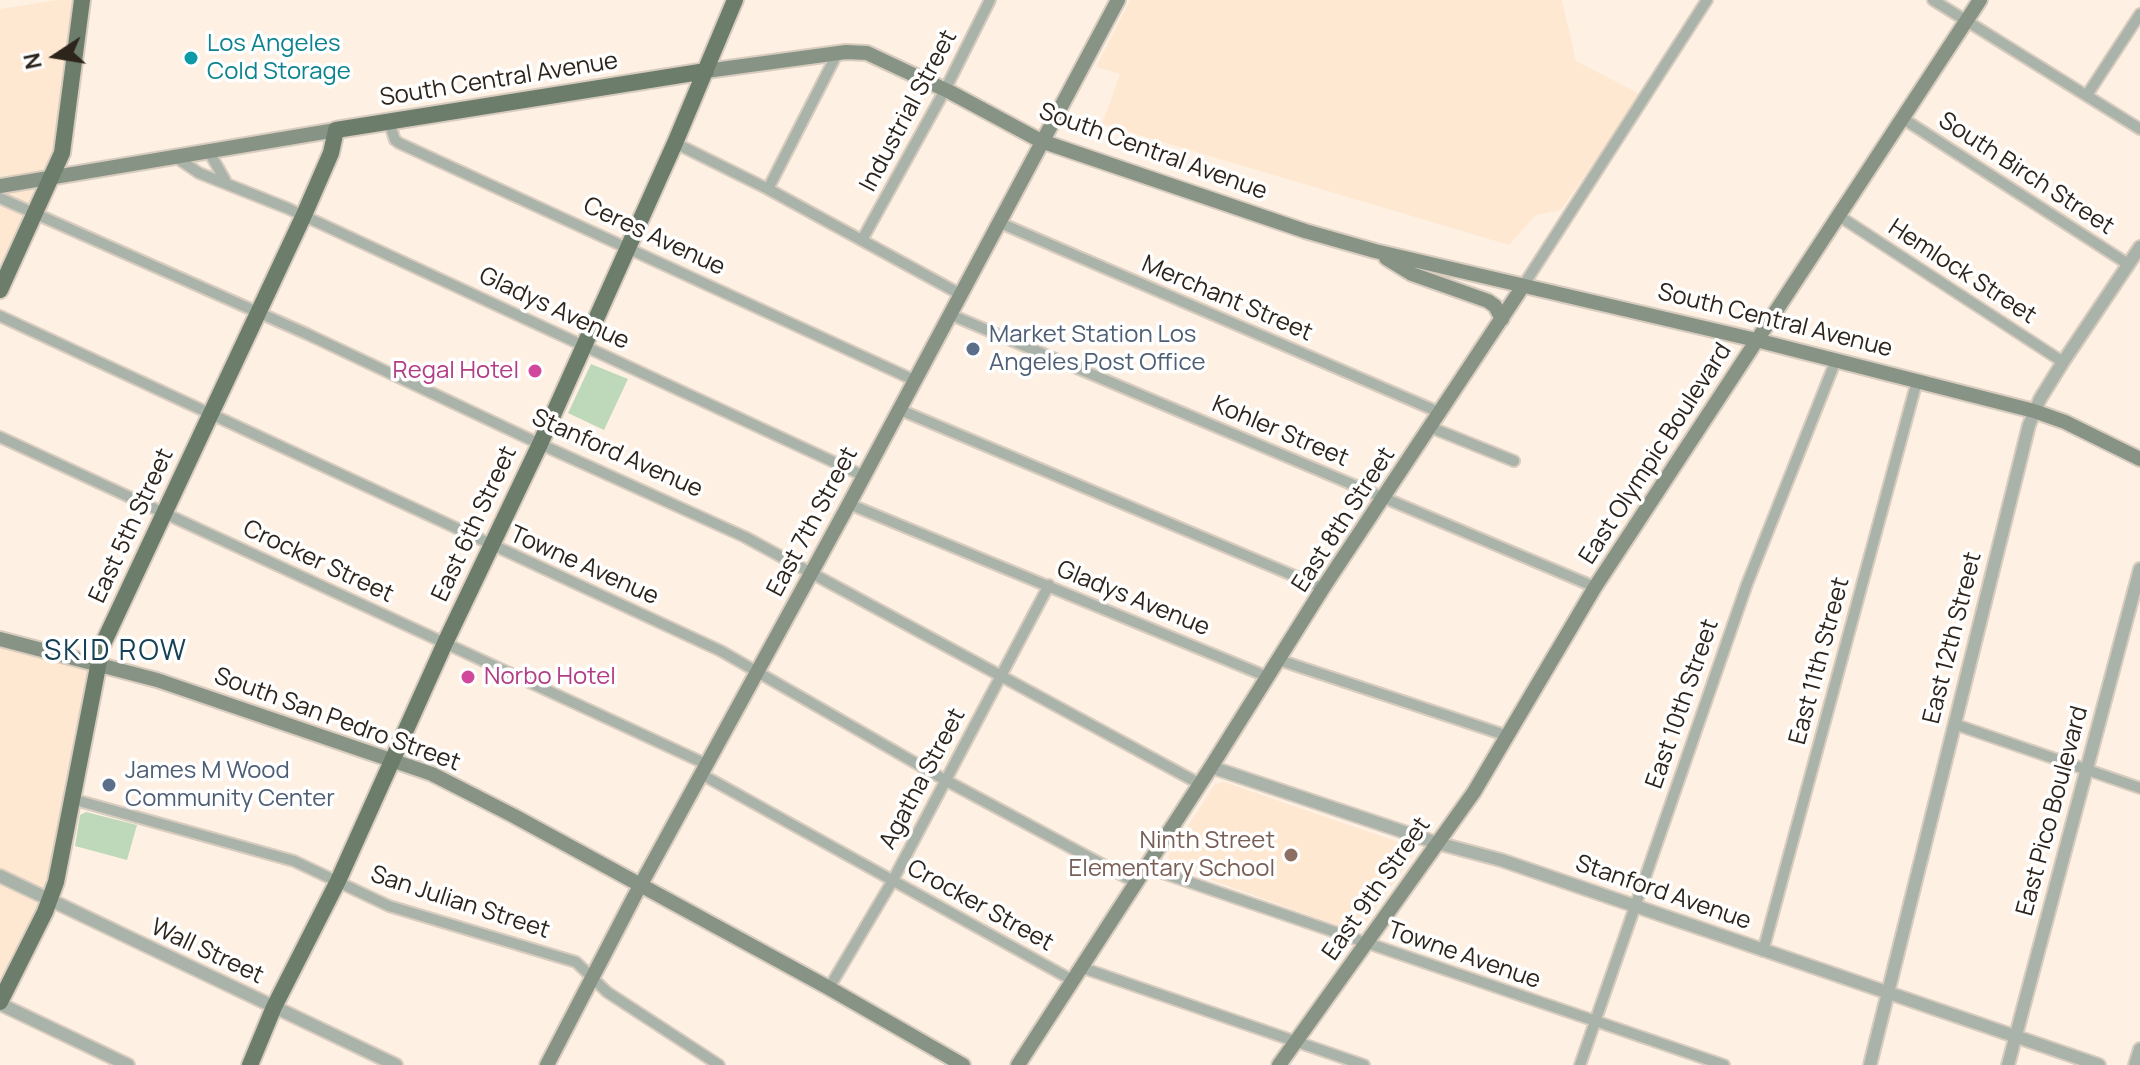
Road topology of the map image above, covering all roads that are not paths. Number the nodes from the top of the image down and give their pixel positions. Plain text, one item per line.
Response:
1 (82, 0) edge
2 (735, 0) edge
3 (990, 0) edge
4 (1118, 0) edge
5 (1707, 0) edge
6 (1933, 0) edge
7 (1980, 0) edge
8 (2140, 14) edge
9 (1966, 23) junction
10 (837, 54) junction
11 (706, 71) junction
12 (945, 90) junction
13 (2087, 95) junction
14 (1902, 118) junction
15 (389, 122) junction
16 (2140, 129) edge
17 (336, 130) junction
18 (1041, 141) junction
19 (675, 143) junction
20 (208, 150) junction
21 (174, 156) junction
22 (51, 178) junction
23 (226, 182) junction
24 (0, 186) edge
25 (768, 189) junction
26 (0, 198) edge
27 (35, 214) junction
28 (304, 215) junction
29 (1839, 216) junction
30 (998, 222) junction
31 (862, 240) junction
32 (628, 247) junction
33 (2140, 247) edge
34 (1375, 251) junction
35 (2128, 264) junction
36 (1523, 286) junction
37 (0, 290) edge
38 (960, 294) junction
39 (258, 312) junction
40 (949, 314) junction
41 (0, 316) edge
42 (1502, 319) junction
43 (1756, 340) junction
44 (584, 345) junction
45 (1836, 360) junction
46 (2063, 362) junction
47 (914, 380) junction
48 (1917, 381) junction
49 (898, 409) junction
50 (2034, 411) junction
51 (1441, 413) junction
52 (210, 414) junction
53 (1432, 428) junction
54 (0, 437) edge
55 (540, 444) junction
56 (2140, 459) edge
57 (1514, 461) dead end
58 (864, 476) junction
59 (1384, 498) junction
60 (849, 504) junction
61 (165, 512) junction
62 (491, 546) junction
63 (2140, 569) edge
64 (811, 571) junction
65 (1049, 585) junction
66 (1595, 587) junction
67 (1323, 588) junction
68 (0, 639) edge
69 (445, 643) junction
70 (1279, 660) junction
71 (98, 663) junction
72 (758, 671) junction
73 (1001, 675) junction
74 (1268, 677) junction
75 (1954, 724) junction
76 (1508, 736) junction
77 (394, 760) junction
78 (1211, 767) junction
79 (704, 769) junction
80 (2086, 771) junction
81 (945, 780) junction
82 (1200, 784) junction
83 (2140, 788) edge
84 (72, 799) junction
85 (1437, 843) junction
86 (1145, 867) junction
87 (0, 876) edge
88 (893, 880) junction
89 (338, 881) junction
90 (1135, 882) junction
91 (641, 886) junction
92 (50, 901) junction
93 (1633, 907) junction
94 (1366, 943) junction
95 (1763, 951) junction
96 (1080, 967) junction
97 (593, 978) junction
98 (1072, 980) junction
99 (829, 988) junction
100 (1888, 992) junction
101 (0, 1003) edge
102 (274, 1007) junction
103 (1594, 1022) junction
104 (2016, 1035) junction
105 (1295, 1042) junction
106 (2140, 1049) edge
107 (947, 1059) edge
108 (128, 1065) edge
109 (250, 1065) edge
110 (396, 1065) edge
111 (547, 1065) edge
112 (719, 1065) edge
113 (963, 1065) edge
114 (1018, 1065) edge
115 (1279, 1065) edge
116 (1364, 1065) edge
117 (1580, 1065) edge
118 (1724, 1065) edge
119 (1870, 1065) edge
120 (2008, 1065) edge
121 (2099, 1065) edge
122 (2135, 1065) edge

1 - 22 main road
2 - 11 main road, East 6th Street
3 - 12 street, Industrial Street
4 - 18 main road, East 7th Street
5 - 36 street, East 8th Street
6 - 9 street
7 - 9 main road, East Olympic Boulevard
8 - 13 street
9 - 13 street
9 - 14 main road, East Olympic Boulevard
10 - 11 main road, South Central Avenue
10 - 12 main road, South Central Avenue
10 - 25 street
11 - 15 main road, South Central Avenue
11 - 19 main road, East 6th Street
12 - 18 main road, South Central Avenue
12 - 31 street, Industrial Street
13 - 16 street
14 - 29 main road, East Olympic Boulevard
14 - 35 street, South Birch Street
15 - 17 main road, South Central Avenue
15 - 32 street, Ceres Avenue
17 - 20 main road, South Central Avenue
17 - 28 main road, East 5th Street
18 - 30 main road, East 7th Street
18 - 34 main road, South Central Avenue
19 - 25 street
19 - 32 main road, East 6th Street
20 - 21 main road, South Central Avenue
20 - 23 street
21 - 22 main road, South Central Avenue
21 - 23 street, Gladys Avenue
22 - 24 main road, South Central Avenue
22 - 27 main road
23 - 28 street, Gladys Avenue
25 - 31 street
26 - 27 street, Stanford Avenue
27 - 37 main road
27 - 39 street, Stanford Avenue
28 - 39 main road, East 5th Street
28 - 44 street, Gladys Avenue
29 - 43 main road, East Olympic Boulevard
29 - 46 street, Hemlock Street
30 - 38 main road, East 7th Street
30 - 51 street, Merchant Street
31 - 38 street
32 - 44 main road, East 6th Street
32 - 47 street, Ceres Avenue
33 - 35 street, East 12th Street
34 - 36 main road, South Central Avenue
34 - 42 main road
35 - 46 street, East 12th Street
36 - 42 main road, East 8th Street
36 - 43 main road, South Central Avenue
38 - 40 main road, East 7th Street
39 - 52 main road, East 5th Street
39 - 55 street, Stanford Avenue
40 - 47 main road, East 7th Street
40 - 59 street, Kohler Street
41 - 52 street, Towne Avenue
42 - 51 main road, East 8th Street
43 - 45 main road, South Central Avenue
43 - 66 main road, East Olympic Boulevard
44 - 55 main road, East 6th Street
44 - 58 street, Gladys Avenue
45 - 48 main road, South Central Avenue
45 - 93 street, East 10th Street
46 - 50 street, East 12th Street
47 - 49 main road, East 7th Street
48 - 50 main road, South Central Avenue
48 - 95 street, East 11th Street
49 - 58 main road, East 7th Street
49 - 67 street
50 - 56 main road, South Central Avenue
50 - 75 street, East 12th Street
51 - 53 main road, East 8th Street
52 - 61 main road, East 5th Street
52 - 62 street, Towne Avenue
53 - 57 street
53 - 59 main road, East 8th Street
54 - 61 street, Crocker Street
55 - 62 main road, East 6th Street
55 - 64 street, Stanford Avenue
58 - 60 main road, East 7th Street
59 - 66 street, Kohler Street
59 - 67 main road, East 8th Street
60 - 64 main road, East 7th Street
60 - 65 street, Gladys Avenue
61 - 69 street, Crocker Street
61 - 71 main road, East 5th Street
62 - 69 main road, East 6th Street
62 - 72 street, Towne Avenue
63 - 80 street, East Pico Boulevard
64 - 72 main road, East 7th Street
64 - 73 street, Stanford Avenue
65 - 73 street, Agatha Street
65 - 74 street, Gladys Avenue
66 - 76 main road, East Olympic Boulevard
67 - 70 main road, East 8th Street
68 - 71 main road, South San Pedro Street
69 - 77 main road, East 6th Street
69 - 79 street, Crocker Street
70 - 74 main road, East 8th Street
70 - 76 street
71 - 77 main road, South San Pedro Street
71 - 84 main road, East 5th Street
72 - 79 main road, East 7th Street
72 - 81 street, Towne Avenue
73 - 81 street, Agatha Street
73 - 82 street, Stanford Avenue
74 - 78 main road, East 8th Street
75 - 80 street
75 - 100 street, East 12th Street
76 - 85 main road, East 9th Street
77 - 89 main road, East 6th Street
77 - 91 main road, South San Pedro Street
78 - 82 main road, East 8th Street
78 - 85 street, Stanford Avenue
79 - 88 street, Crocker Street
79 - 91 main road, East 7th Street
80 - 83 street
80 - 104 street, East Pico Boulevard
81 - 88 street, Agatha Street
81 - 90 street, Towne Avenue
82 - 86 main road, East 8th Street
84 - 89 street, San Julian Street
84 - 92 main road, East 5th Street
85 - 93 street, Stanford Avenue
85 - 94 main road, East 9th Street
86 - 90 main road, East 8th Street
86 - 94 street, Towne Avenue
87 - 92 street, Wall Street
88 - 98 street, Crocker Street
88 - 99 street, Agatha Street
89 - 97 street, San Julian Street
89 - 102 main road, East 6th Street
90 - 96 main road, East 8th Street
91 - 97 main road, East 7th Street
91 - 99 main road, South San Pedro Street
92 - 101 main road, East 5th Street
92 - 102 street, Wall Street
93 - 95 street, Stanford Avenue
93 - 103 street, East 10th Street
94 - 103 street, Towne Avenue
94 - 105 main road, East 9th Street
95 - 100 street, Stanford Avenue
96 - 98 main road, East 8th Street
96 - 105 street, Crocker Street
97 - 111 main road, East 7th Street
97 - 112 street, San Julian Street
98 - 114 main road, East 8th Street
99 - 107 main road
100 - 104 street, Stanford Avenue
100 - 119 street, East 12th Street
101 - 108 street
102 - 109 main road, East 6th Street
102 - 110 street, Wall Street
103 - 117 street, East 10th Street
103 - 118 street, Towne Avenue
104 - 120 street, East Pico Boulevard
104 - 121 street, Stanford Avenue
105 - 115 main road, East 9th Street
105 - 116 street, Crocker Street
106 - 122 street
107 - 113 main road

